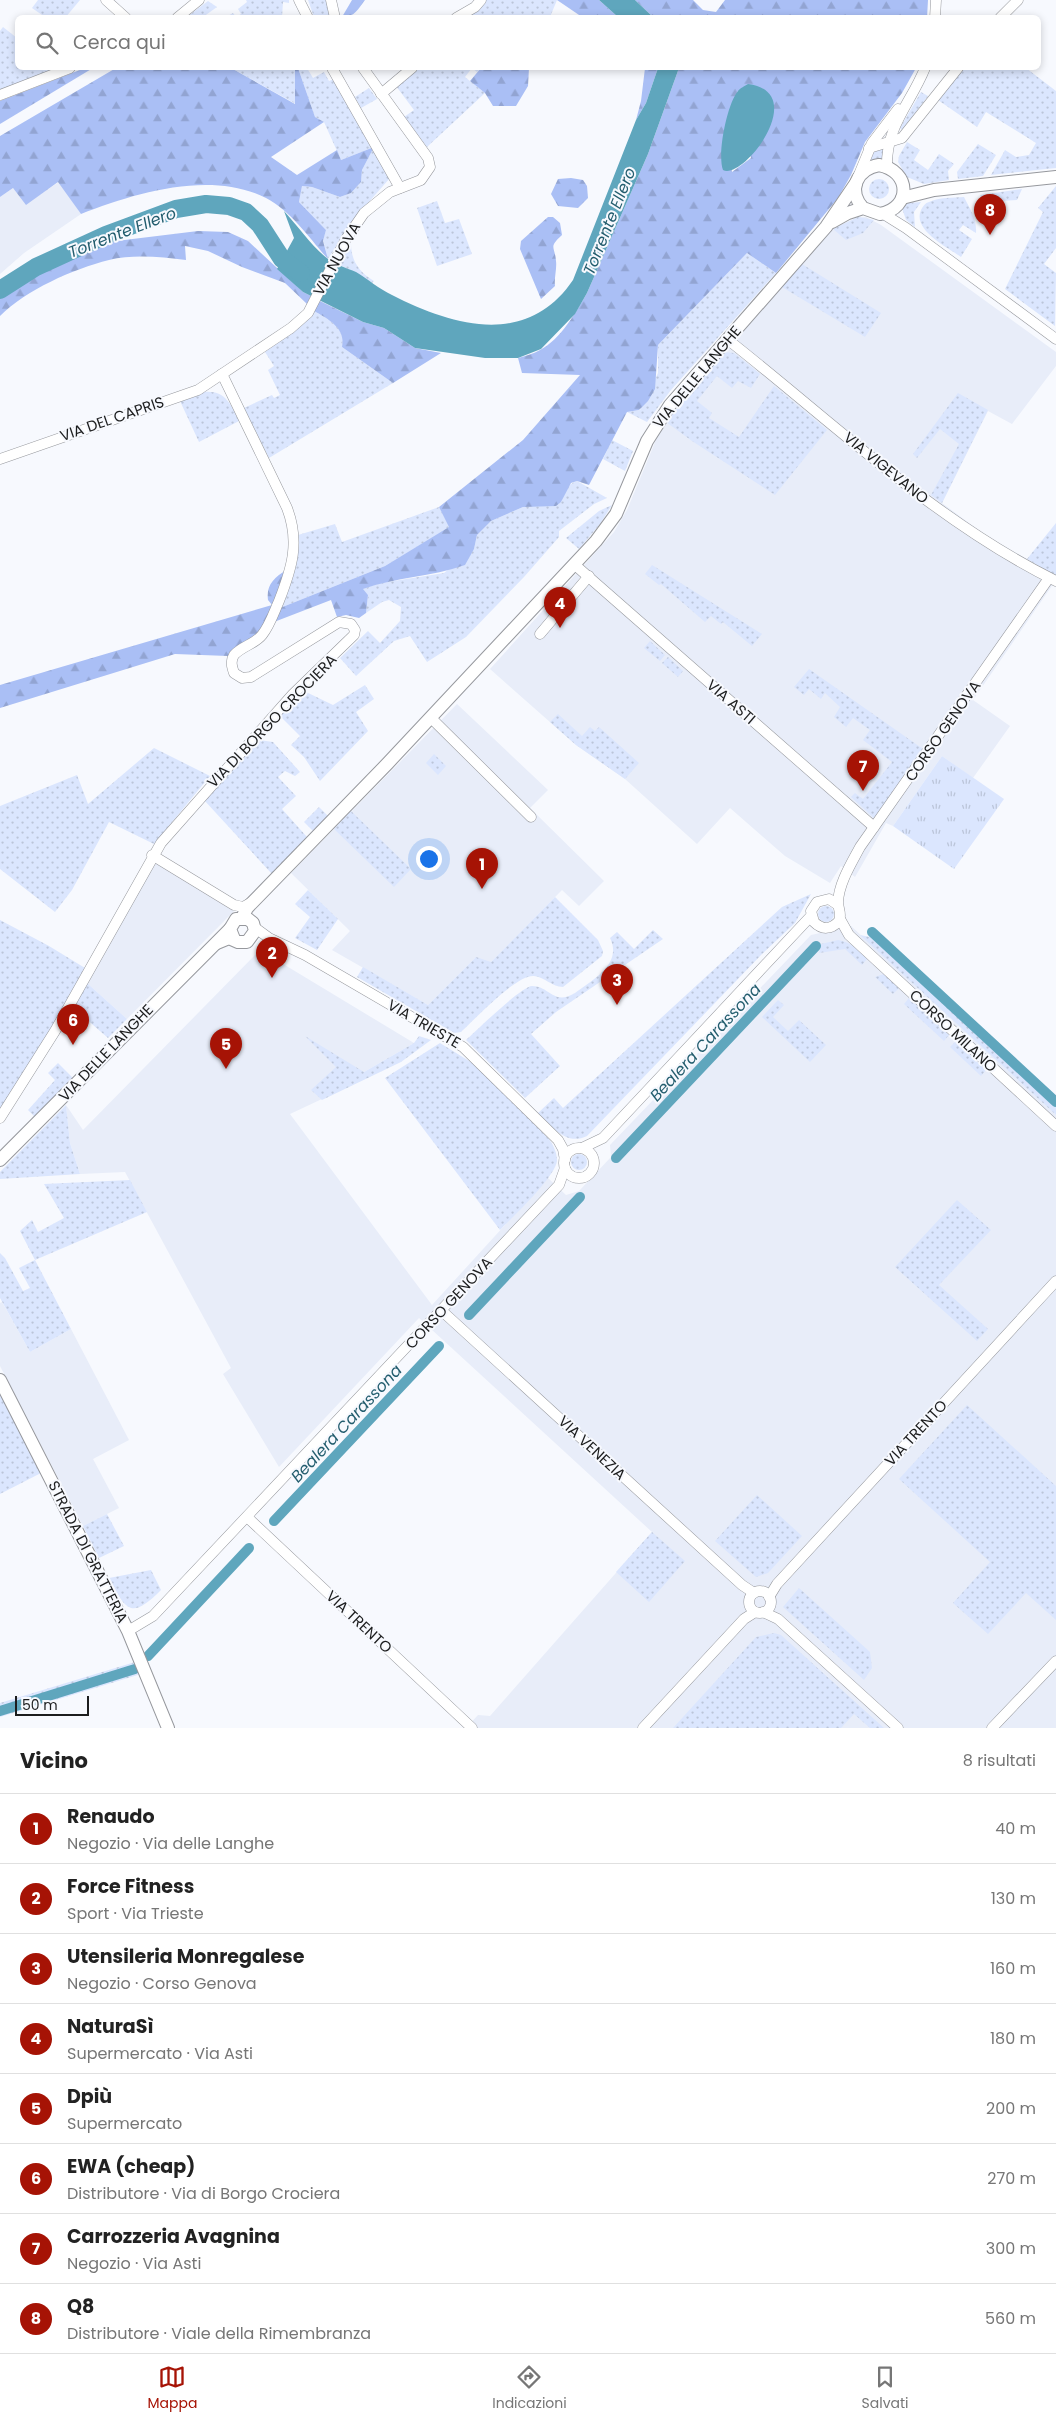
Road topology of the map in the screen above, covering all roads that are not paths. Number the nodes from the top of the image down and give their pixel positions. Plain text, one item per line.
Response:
1 (106, 0) edge
2 (199, 0) edge
3 (300, 0) edge
4 (331, 0) edge
5 (481, 0) edge
6 (936, 0) edge
7 (1018, 0) edge
8 (123, 15) edge
9 (181, 15) edge
10 (307, 15) edge
11 (334, 15) edge
12 (461, 15) edge
13 (935, 15) edge
14 (1003, 15) edge
15 (65, 70) edge
16 (333, 70) edge
17 (364, 70) edge
18 (410, 70) edge
19 (924, 70) edge
20 (956, 70) edge
21 (914, 88) junction
22 (381, 94) junction
23 (0, 95) edge
24 (888, 142) junction
25 (869, 148) junction
26 (887, 166) junction
27 (1056, 177) edge
28 (857, 180) junction
29 (902, 184) junction
30 (400, 188) junction
31 (934, 190) junction
32 (899, 203) junction
33 (863, 208) junction
34 (882, 213) junction
35 (826, 227) junction
36 (906, 228) junction
37 (727, 339) junction
38 (1056, 339) edge
39 (222, 374) junction
40 (0, 459) edge
41 (575, 565) junction
42 (589, 576) junction
43 (1053, 579) edge
44 (540, 634) dead end
45 (430, 718) junction
46 (531, 817) dead end
47 (874, 827) junction
48 (152, 855) junction
49 (841, 887) junction
50 (824, 899) junction
51 (252, 903) junction
52 (838, 904) junction
53 (811, 916) junction
54 (836, 923) junction
55 (818, 926) junction
56 (250, 927) junction
57 (799, 931) junction
58 (232, 934) junction
59 (0, 1118) edge
60 (1056, 1126) edge
61 (602, 1138) junction
62 (558, 1140) junction
63 (580, 1148) junction
64 (0, 1160) edge
65 (594, 1160) junction
66 (565, 1164) junction
67 (576, 1177) junction
68 (558, 1185) junction
69 (1056, 1282) edge
70 (442, 1311) junction
71 (0, 1380) edge
72 (247, 1517) junction
73 (759, 1602) junction
74 (128, 1631) junction
75 (1056, 1661) edge
76 (168, 1728) edge
77 (472, 1728) edge
78 (643, 1728) edge
79 (898, 1728) edge
80 (992, 1728) edge

1 - 8 street
2 - 9 street
3 - 10 street
4 - 11 street
5 - 12 street
6 - 13 street
7 - 14 street
15 - 23 street
16 - 30 street
17 - 22 street, VIA NUOVA
18 - 22 street
19 - 21 street
20 - 24 street
21 - 24 street
21 - 25 street
22 - 30 street, VIA NUOVA
24 - 25 street
24 - 26 street
25 - 28 street
26 - 28 main road, VIA DELLE LANGHE
26 - 29 main road
27 - 31 main road
28 - 33 main road
28 - 35 main road, VIA DELLE LANGHE
29 - 31 main road
29 - 32 main road
30 - 39 street, VIA NUOVA
31 - 32 main road
32 - 34 main road
32 - 36 street
33 - 34 main road
33 - 35 main road, VIA DELLE LANGHE
34 - 36 street
35 - 37 main road, VIA DELLE LANGHE
36 - 38 street
37 - 41 main road, VIA DELLE LANGHE
37 - 43 street, VIA VIGEVANO
39 - 40 street, VIA DEL CAPRIS
39 - 48 street, VIA DI BORGO CROCIERA
41 - 42 street, VIA ASTI
41 - 45 main road, VIA DELLE LANGHE
42 - 44 street
42 - 47 street, VIA ASTI
43 - 47 street, CORSO GENOVA
45 - 46 street
45 - 51 main road, VIA DELLE LANGHE
47 - 49 street, CORSO GENOVA
48 - 51 street
48 - 59 street, VIA DI BORGO CROCIERA
49 - 50 street, CORSO GENOVA
49 - 52 street, CORSO GENOVA
50 - 52 street
50 - 53 street, CORSO GENOVA
51 - 56 main road, VIA DELLE LANGHE
52 - 54 street, CORSO GENOVA
53 - 55 street
53 - 57 street, CORSO GENOVA
54 - 55 street
54 - 60 street, CORSO MILANO
55 - 57 street
56 - 58 main road
56 - 58 main road, VIA DELLE LANGHE
56 - 62 street, VIA TRIESTE
57 - 61 street, CORSO GENOVA
58 - 64 main road, VIA DELLE LANGHE
61 - 63 street, CORSO GENOVA
61 - 65 street, CORSO GENOVA
62 - 63 street, VIA TRIESTE
62 - 66 street, VIA TRIESTE
63 - 65 street
63 - 66 street, CORSO GENOVA
65 - 67 street, CORSO GENOVA
66 - 67 street
66 - 68 street, CORSO GENOVA
67 - 68 street, CORSO GENOVA
68 - 70 street, CORSO GENOVA
69 - 73 street, VIA TRENTO
70 - 72 street, CORSO GENOVA
70 - 73 street, VIA VENEZIA
71 - 74 main road, STRADA DI GRATTERIA
72 - 74 street, CORSO GENOVA
72 - 77 street, VIA TRENTO
73 - 78 street, VIA TRENTO
73 - 79 street
74 - 76 main road, STRADA DI GRATTERIA
75 - 80 street

